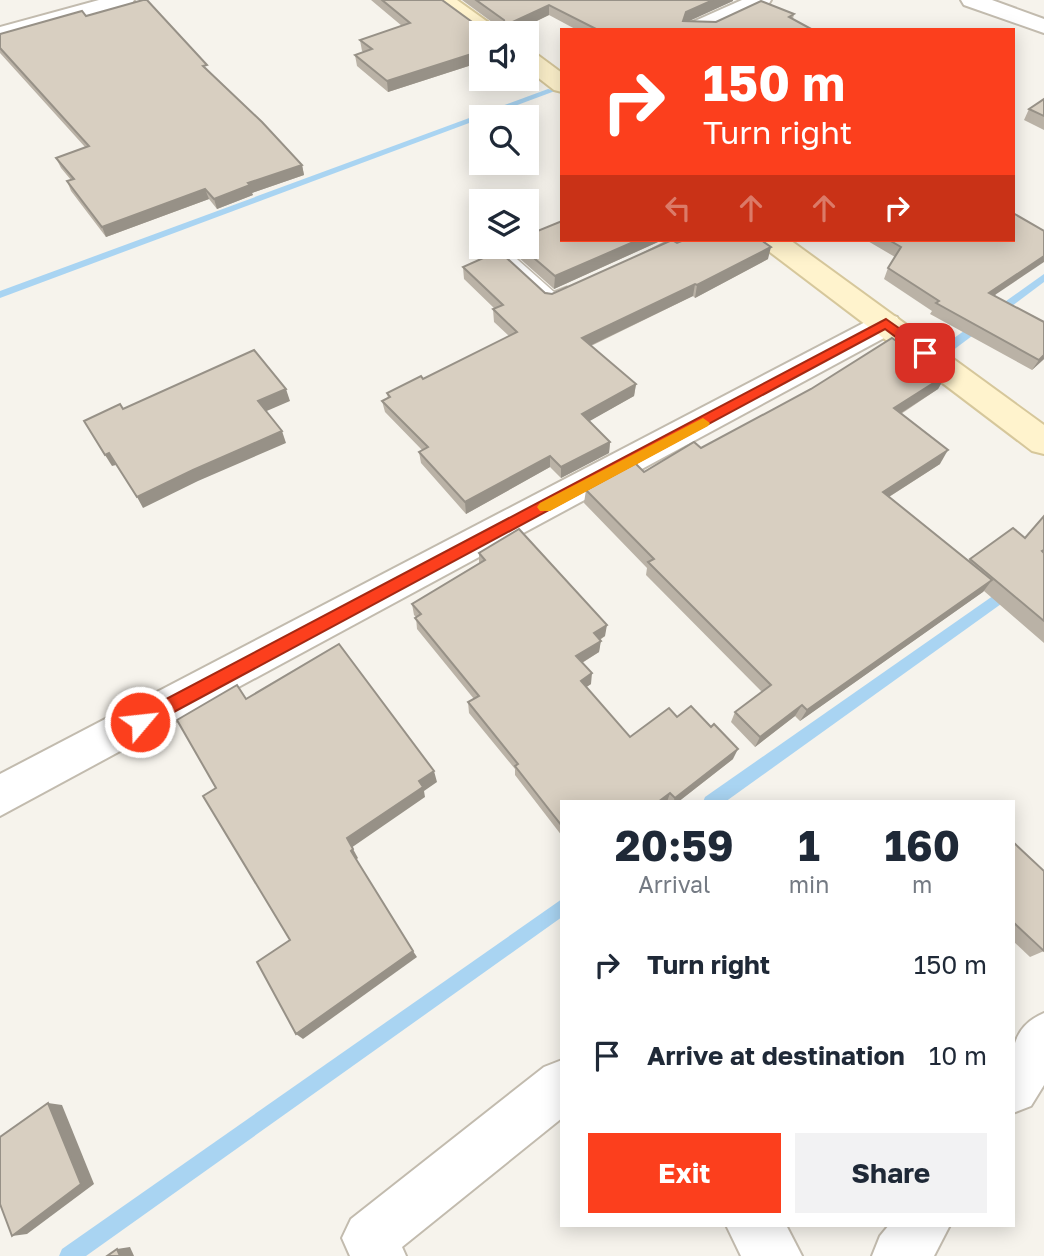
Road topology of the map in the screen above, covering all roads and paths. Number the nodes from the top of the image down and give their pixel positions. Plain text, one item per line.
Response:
1 (123, 0) edge
2 (442, 0) edge
3 (760, 0) edge
4 (978, 1) edge
5 (474, 21) edge
6 (1044, 27) edge
7 (698, 28) edge
8 (0, 34) edge
9 (1024, 40) dead end
10 (539, 67) edge
11 (560, 83) edge
12 (678, 242) edge
13 (775, 242) edge
14 (507, 259) edge
15 (635, 261) edge
16 (587, 283) edge
17 (886, 324) junction
18 (1044, 442) edge
19 (0, 796) edge
20 (1044, 1038) edge
21 (1015, 1085) edge
22 (560, 1087) edge
23 (754, 1227) edge
24 (922, 1227) edge
25 (378, 1256) edge
26 (774, 1256) edge
27 (900, 1256) edge

1 - 8 street
2 - 5 street
3 - 7 street
4 - 6 street
6 - 9 street
10 - 11 street
12 - 15 lane
13 - 17 street
14 - 16 lane
17 - 18 street
17 - 19 street
20 - 21 street
22 - 25 street
23 - 26 street
24 - 27 street

